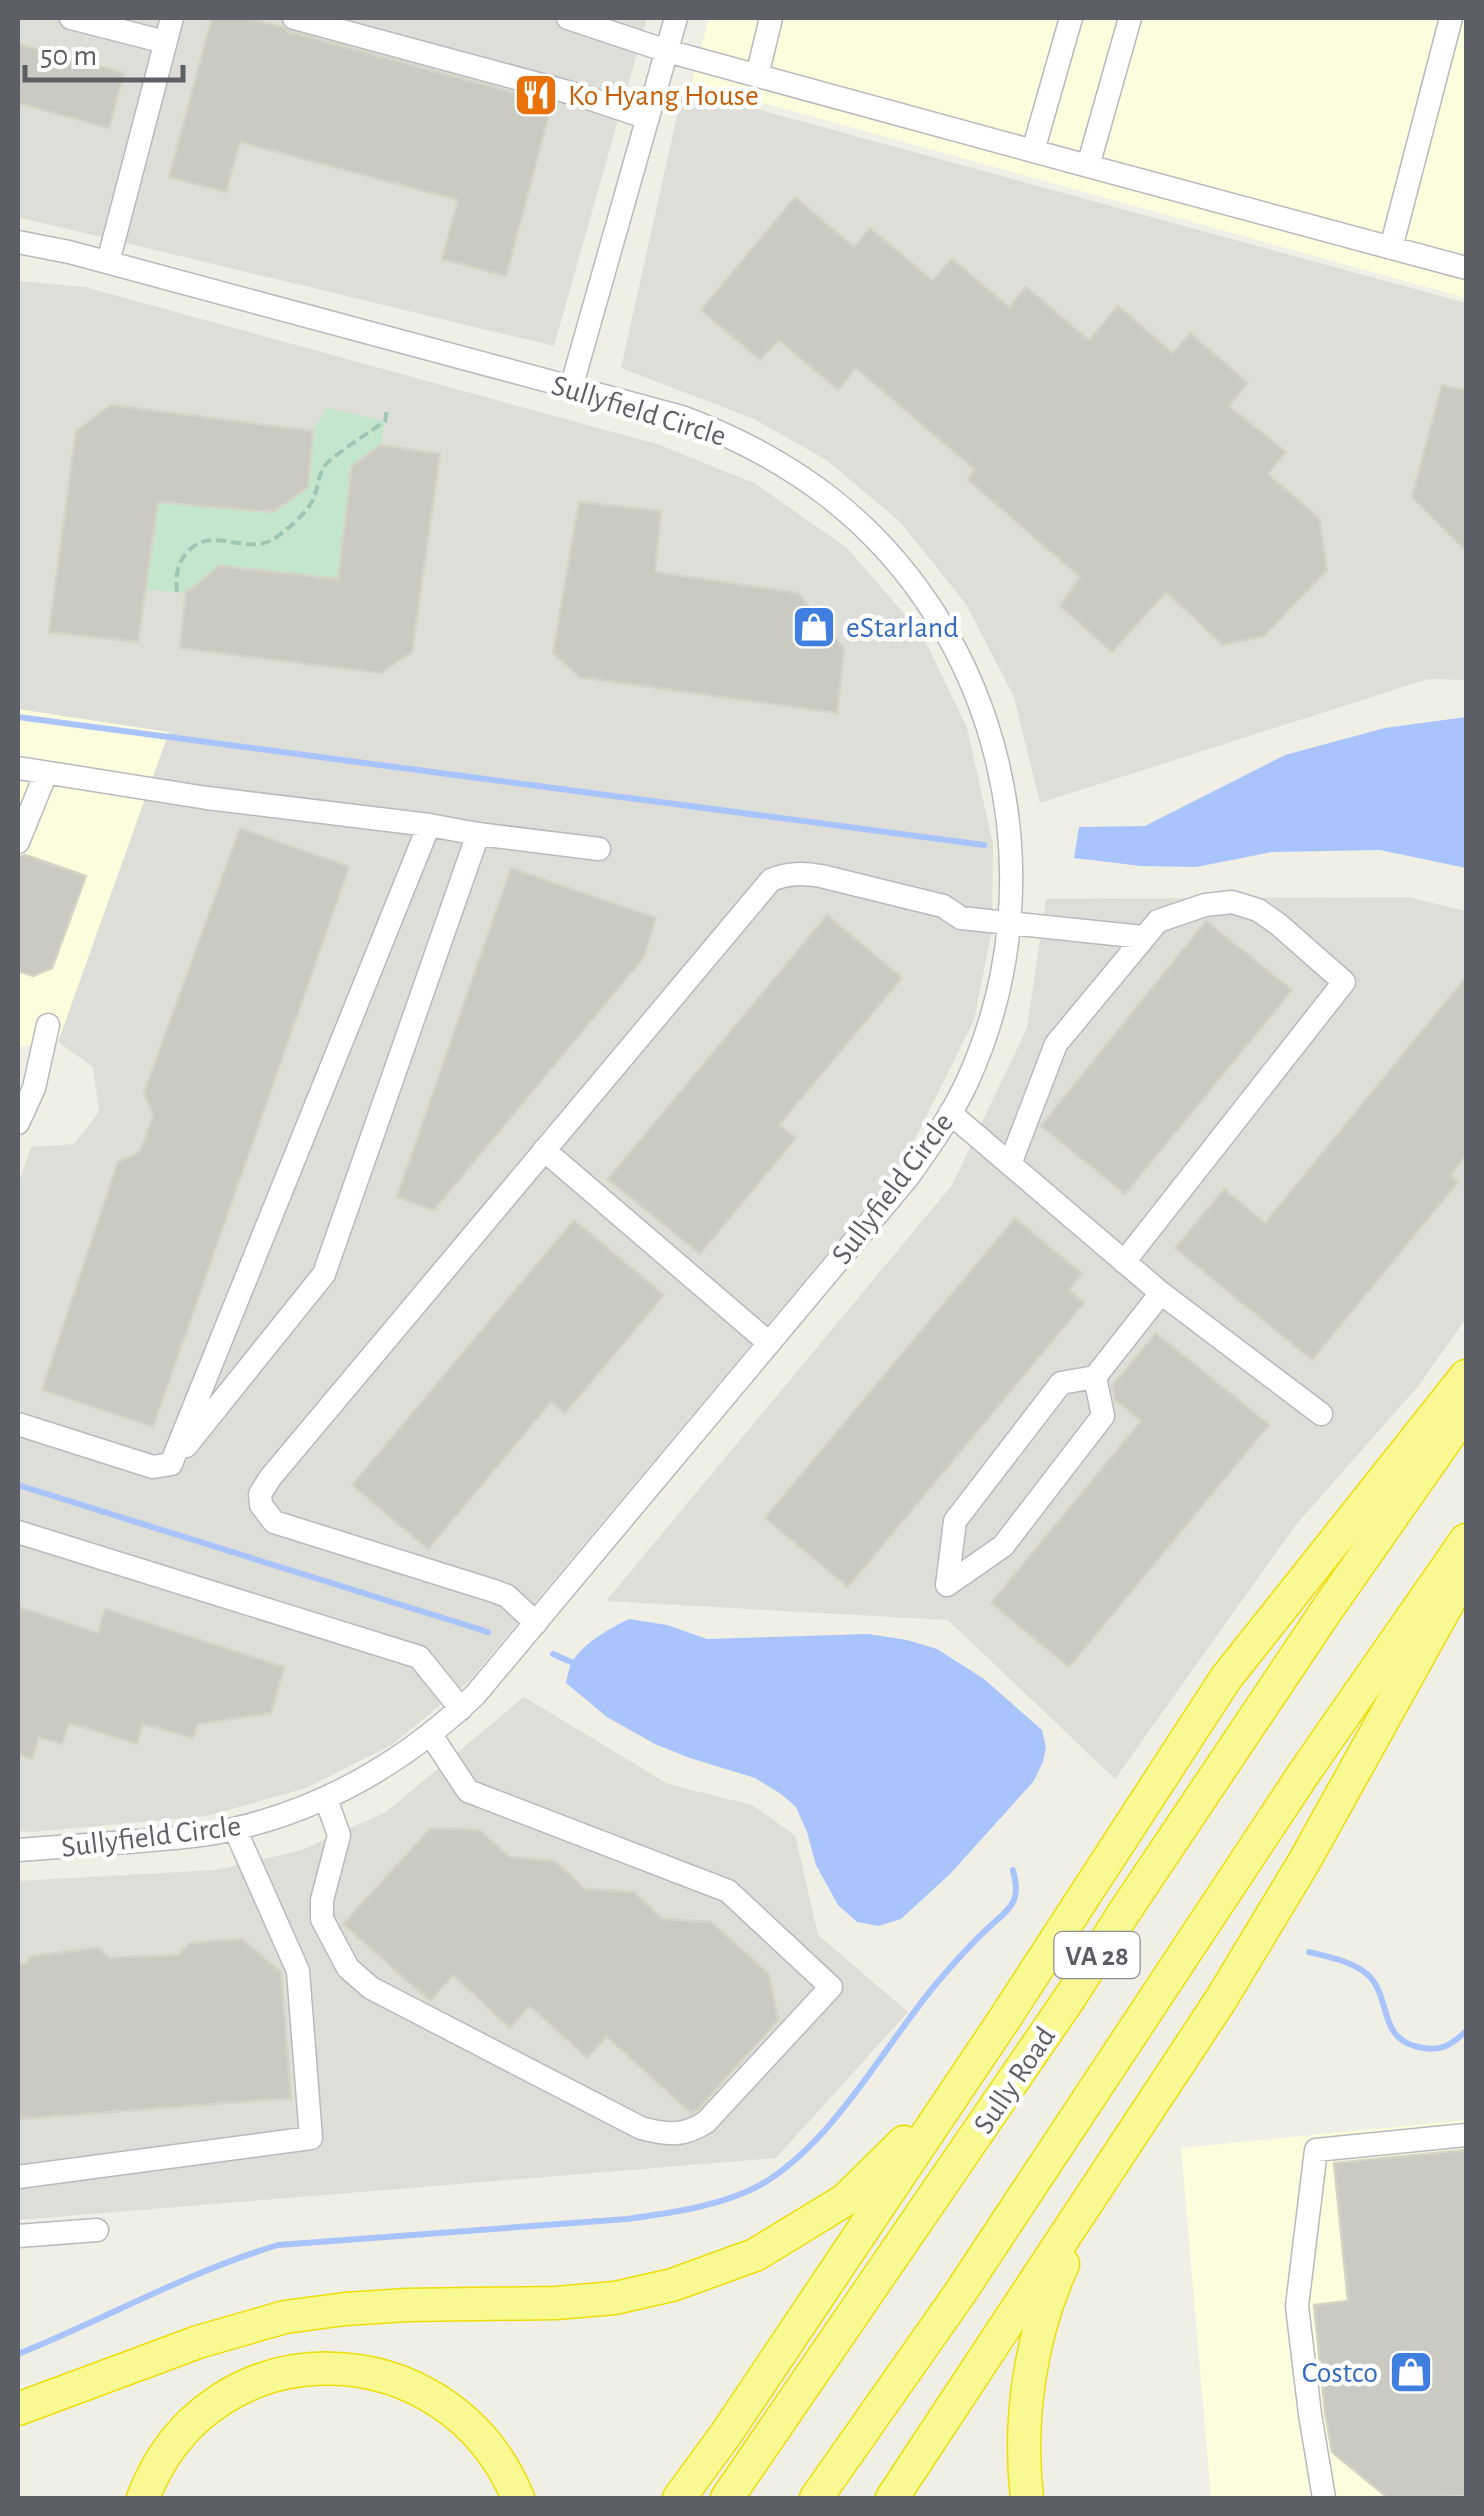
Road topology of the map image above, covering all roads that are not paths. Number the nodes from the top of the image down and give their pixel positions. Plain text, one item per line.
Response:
1 (71, 18) edge
2 (172, 18) edge
3 (294, 18) edge
4 (568, 18) edge
5 (676, 18) edge
6 (771, 18) edge
7 (1071, 18) edge
8 (1130, 18) edge
9 (1451, 18) edge
10 (597, 22) edge
11 (165, 42) junction
12 (667, 51) junction
13 (757, 76) junction
14 (648, 118) junction
15 (1033, 151) junction
16 (1088, 166) junction
17 (18, 242) edge
18 (1391, 248) junction
19 (108, 262) junction
20 (1466, 268) edge
21 (571, 388) junction
22 (18, 768) edge
23 (46, 773) junction
24 (430, 825) junction
25 (478, 834) junction
26 (18, 842) edge
27 (599, 849) dead end
28 (1010, 924) junction
29 (1143, 937) junction
30 (48, 1025) dead end
31 (26, 1086) edge
32 (950, 1114) junction
33 (18, 1123) edge
34 (544, 1150) junction
35 (1010, 1164) junction
36 (1124, 1262) junction
37 (1161, 1293) junction
38 (769, 1342) junction
39 (1466, 1376) edge
40 (1094, 1377) junction
41 (1466, 1411) edge
42 (1321, 1414) dead end
43 (18, 1424) edge
44 (171, 1464) junction
45 (18, 1532) edge
46 (1466, 1540) edge
47 (1466, 1569) edge
48 (536, 1623) junction
49 (460, 1709) junction
50 (431, 1735) junction
51 (326, 1799) junction
52 (235, 1829) junction
53 (18, 1850) edge
54 (1005, 2018) junction
55 (1466, 2135) edge
56 (18, 2177) edge
57 (1100, 2184) junction
58 (97, 2230) dead end
59 (18, 2236) edge
60 (18, 2409) edge
61 (143, 2498) edge
62 (518, 2498) edge
63 (678, 2498) edge
64 (727, 2498) edge
65 (816, 2498) edge
66 (892, 2498) edge
67 (1028, 2498) edge
68 (1324, 2498) edge

1 - 11 street
2 - 11 street
3 - 14 street
4 - 10 street
5 - 12 street
6 - 13 street
7 - 15 street
8 - 16 street
9 - 18 street
10 - 12 street
11 - 19 street
12 - 13 street
12 - 14 street
13 - 15 street
14 - 21 street
15 - 16 street
16 - 18 street
17 - 19 street, Sullyfield Circle
18 - 20 street
19 - 21 street, Sullyfield Circle
21 - 28 street, Sullyfield Circle
22 - 23 street
23 - 24 street
23 - 26 street
24 - 25 street
24 - 44 street
25 - 27 street
25 - 44 street
28 - 29 street
28 - 32 street, Sullyfield Circle
28 - 34 street
29 - 35 street
29 - 36 street
30 - 31 street
31 - 33 street
32 - 35 street
32 - 38 street, Sullyfield Circle
34 - 38 street
34 - 48 street
35 - 36 street
36 - 37 street
37 - 40 street
37 - 42 street
38 - 48 street, Sullyfield Circle
39 - 54 highway
40 - 40 street
41 - 64 highway, Sully Road / VA 28
43 - 44 street
45 - 49 street
46 - 65 highway, VA 28
47 - 57 highway
48 - 49 street, Sullyfield Circle
49 - 50 street, Sullyfield Circle
50 - 51 street, Sullyfield Circle
50 - 51 street
51 - 52 street, Sullyfield Circle
52 - 53 street, Sullyfield Circle
52 - 56 street
54 - 60 highway
54 - 63 highway
55 - 68 street
57 - 66 highway
57 - 67 highway
58 - 59 street
61 - 62 highway

